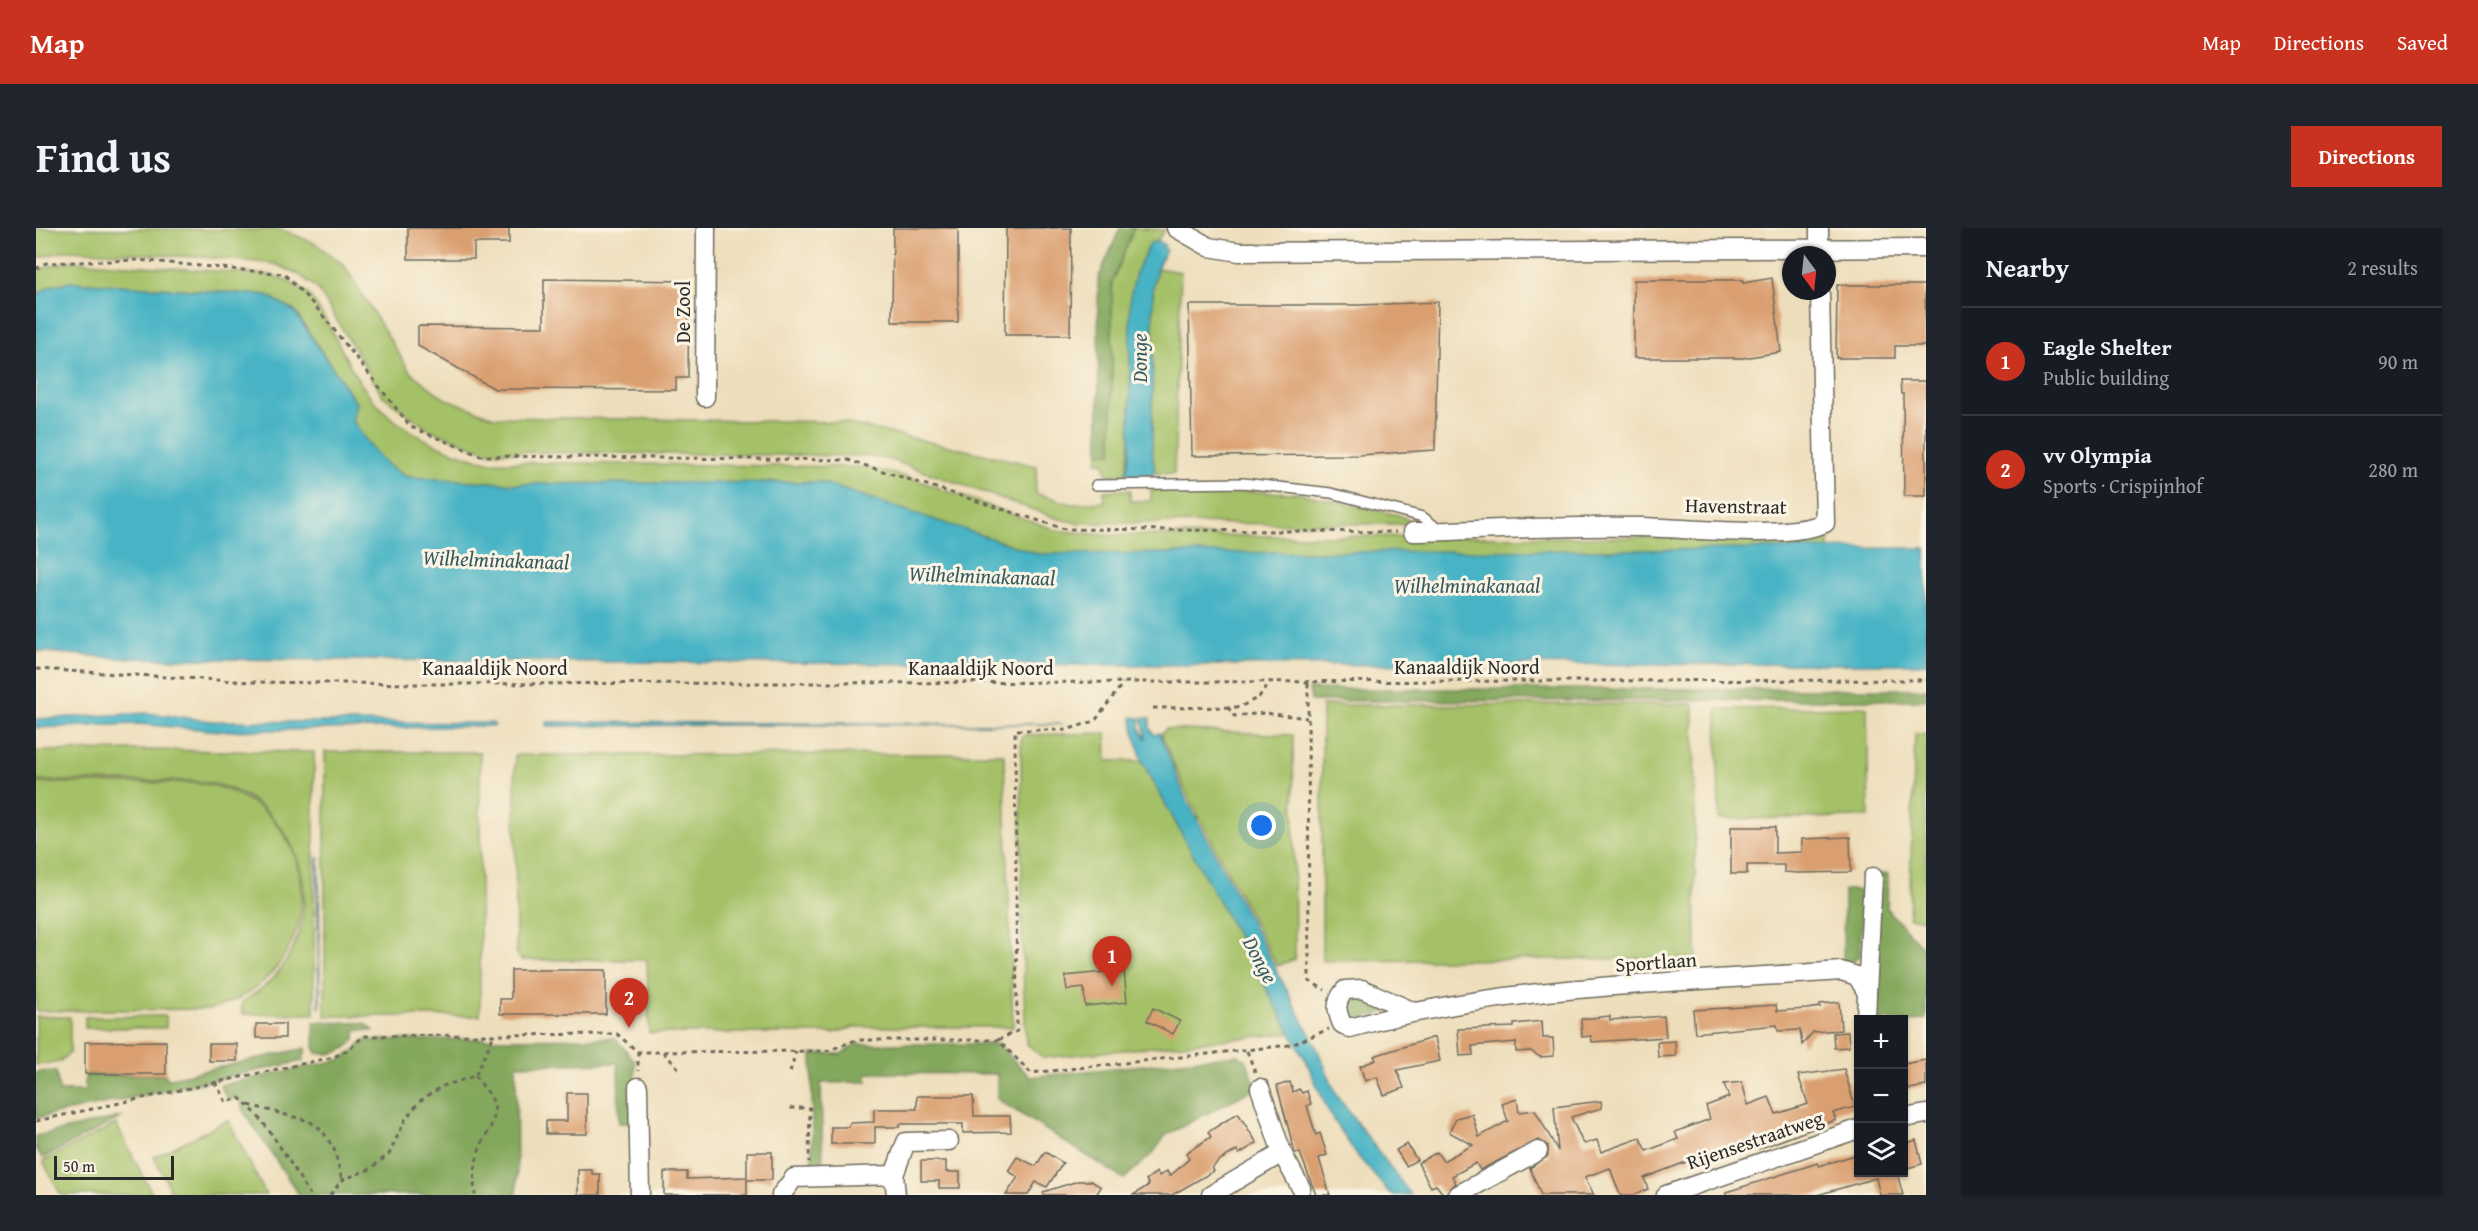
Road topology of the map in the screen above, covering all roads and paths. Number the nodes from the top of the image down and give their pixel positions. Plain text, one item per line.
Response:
1 (706, 228) edge
2 (1176, 228) edge
3 (1819, 228) edge
4 (1819, 246) edge
5 (1926, 248) edge
6 (1836, 251) edge
7 (1782, 252) edge
8 (36, 268) edge
9 (1820, 300) edge
10 (705, 397) dead end
11 (1096, 485) dead end
12 (1442, 531) junction
13 (1413, 532) joint
14 (36, 669) edge
15 (1926, 680) edge
16 (1123, 682) junction
17 (1269, 683) junction
18 (1308, 683) junction
19 (1228, 707) junction
20 (1153, 708) dead end
21 (1307, 718) junction
22 (1873, 876) dead end
23 (1866, 993) junction
24 (1338, 998) junction
25 (1412, 1011) junction
26 (1866, 1015) edge
27 (1318, 1034) dead end
28 (494, 1035) junction
29 (998, 1040) junction
30 (796, 1051) junction
31 (1248, 1051) junction
32 (662, 1052) junction
33 (680, 1070) dead end
34 (789, 1072) dead end
35 (475, 1076) junction
36 (215, 1081) junction
37 (638, 1088) dead end
38 (1260, 1088) joint
39 (249, 1105) junction
40 (790, 1108) dead end
41 (1926, 1114) edge
42 (1908, 1117) edge
43 (36, 1121) edge
44 (1854, 1130) edge
45 (949, 1141) dead end
46 (1538, 1151) dead end
47 (1282, 1153) junction
48 (894, 1175) junction
49 (809, 1177) junction
50 (342, 1180) junction
51 (1301, 1188) dead end
52 (310, 1195) edge
53 (330, 1195) edge
54 (475, 1195) edge
55 (640, 1195) edge
56 (781, 1195) edge
57 (896, 1195) edge
58 (1211, 1195) edge
59 (1458, 1195) edge
60 (1666, 1195) edge

1 - 10 street, De Zool
2 - 7 street
3 - 4 street
5 - 6 street
8 - 13 path
9 - 12 street, Havenstraat
11 - 12 lane
12 - 13 street, Havenstraat
14 - 16 path, Kanaaldijk Noord
15 - 18 path, Kanaaldijk Noord
16 - 17 path, Kanaaldijk Noord
16 - 29 path
17 - 18 path, Kanaaldijk Noord
17 - 19 path
18 - 21 path
19 - 20 path
19 - 21 path
21 - 24 path
22 - 23 street
23 - 25 street, Sportlaan
23 - 26 street
24 - 25 street
24 - 25 street, Sportlaan
27 - 31 path
28 - 32 path
28 - 35 path
28 - 36 path
29 - 30 path
29 - 31 path
30 - 32 path
30 - 34 path
31 - 38 path
32 - 33 path
35 - 50 path
35 - 54 path
36 - 39 path
36 - 43 path
37 - 55 street
38 - 47 street
39 - 50 path
39 - 52 path
40 - 49 path
41 - 42 street
44 - 60 street, Rijensestraatweg
45 - 48 street
46 - 59 street
47 - 51 street
47 - 58 street
48 - 49 street
48 - 57 street
49 - 56 street
50 - 53 path

